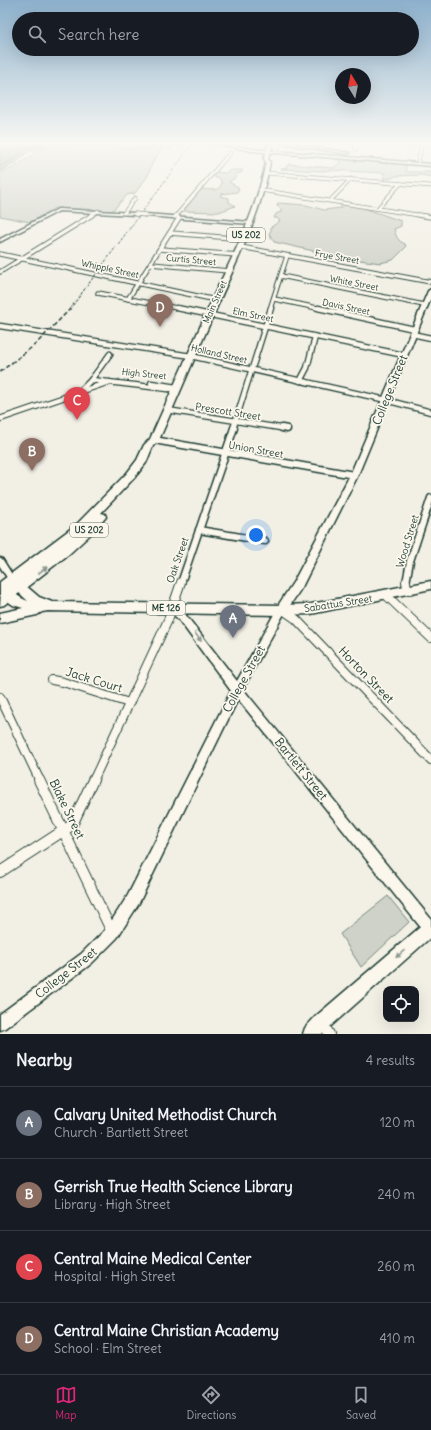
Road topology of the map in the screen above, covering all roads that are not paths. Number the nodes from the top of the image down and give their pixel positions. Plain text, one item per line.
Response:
1 (196, 191) edge
2 (260, 191) edge
3 (268, 191) edge
4 (339, 191) edge
5 (393, 191) edge
6 (135, 198) dead end
7 (330, 201) junction
8 (378, 208) junction
9 (98, 212) junction
10 (124, 213) junction
11 (177, 217) junction
12 (431, 217) edge
13 (251, 222) junction
14 (170, 233) junction
15 (245, 239) junction
16 (0, 242) edge
17 (241, 247) junction
18 (160, 249) junction
19 (0, 254) edge
20 (238, 255) junction
21 (287, 256) junction
22 (22, 258) junction
23 (151, 264) junction
24 (229, 271) junction
25 (0, 272) edge
26 (281, 276) junction
27 (431, 282) edge
28 (139, 284) junction
29 (431, 291) edge
30 (98, 293) dead end
31 (217, 298) junction
32 (128, 299) junction
33 (274, 299) junction
34 (424, 305) junction
35 (209, 315) junction
36 (0, 326) edge
37 (266, 326) junction
38 (413, 332) junction
39 (315, 337) junction
40 (431, 338) edge
41 (110, 354) dead end
42 (404, 355) junction
43 (191, 356) junction
44 (252, 370) junction
45 (93, 379) junction
46 (300, 381) junction
47 (109, 382) junction
48 (176, 388) junction
49 (80, 391) junction
50 (386, 401) junction
51 (167, 410) junction
52 (431, 412) edge
53 (0, 419) edge
54 (236, 421) junction
55 (287, 429) dead end
56 (154, 440) junction
57 (226, 453) junction
58 (354, 475) junction
59 (431, 498) edge
60 (199, 530) junction
61 (265, 541) dead end
62 (0, 561) edge
63 (16, 584) junction
64 (431, 584) edge
65 (410, 590) junction
66 (2, 595) edge
67 (386, 595) junction
68 (51, 607) junction
69 (172, 608) junction
70 (281, 610) junction
71 (0, 618) edge
72 (431, 638) edge
73 (52, 680) dead end
74 (237, 690) junction
75 (0, 697) edge
76 (129, 703) junction
77 (431, 760) edge
78 (63, 830) junction
79 (0, 872) edge
80 (431, 928) edge
81 (112, 933) junction
82 (0, 1023) edge
83 (326, 1028) edge
84 (311, 1034) edge

1 - 11 street
2 - 13 highway, Main Street / US 202
3 - 7 street
4 - 7 street
5 - 8 street
6 - 10 street
7 - 8 street
8 - 12 street
9 - 10 street
9 - 16 street
9 - 22 street
10 - 11 street, bridge
11 - 13 street
11 - 14 street
13 - 15 highway, Main Street / US 202
14 - 15 street
14 - 18 street
15 - 17 highway, Main Street / US 202
17 - 20 highway, Main Street / US 202
17 - 21 street, Frye Street
18 - 20 street
18 - 23 street
19 - 22 street, Whipple Street
20 - 24 highway, Main Street / US 202
21 - 26 street, Oak Street
21 - 27 street, Frye Street
22 - 25 street
22 - 28 street, Whipple Street
23 - 24 street, Curtis Street
23 - 28 street
24 - 31 highway, Main Street / US 202
26 - 33 street, Oak Street
26 - 34 street, White Street
28 - 31 street, Whipple Street
28 - 32 street
29 - 34 main road, College Street
30 - 32 street, Elm Street
31 - 35 highway, Main Street / US 202
32 - 35 street, Elm Street
33 - 37 street, Oak Street
33 - 38 street, Davis Street
34 - 38 main road, College Street
35 - 37 street, Elm Street
35 - 43 highway, Main Street / US 202
36 - 43 street, Holland Street
37 - 39 street, Elm Street
37 - 44 street, Oak Street
38 - 40 street, Davis Street
38 - 42 main road, College Street
39 - 42 street, Elm Street
39 - 46 street
41 - 45 street
42 - 50 main road, College Street
43 - 44 street, Holland Street
43 - 48 highway, Main Street / US 202
44 - 46 street, Holland Street
44 - 54 street, Oak Street
45 - 47 street, High Street
45 - 48 street, High Street
45 - 49 street, High Street
46 - 50 street, Holland Street
47 - 48 street, High Street
47 - 49 street, High Street
48 - 51 highway, Main Street / US 202
49 - 53 street, High Street
50 - 52 street, Holland Street
50 - 58 main road, College Street
51 - 54 street, Prescott Street
51 - 56 highway, Main Street / US 202
54 - 55 street, Prescott Street
54 - 57 street, Oak Street
56 - 57 street, Union Street
56 - 63 highway, Main Street / US 202
57 - 58 street, Union Street
57 - 60 street, Oak Street
58 - 70 main road, College Street
59 - 65 street, Wood Street
60 - 61 street
60 - 69 street, Oak Street
62 - 63 street
63 - 66 highway, Main Street / US 202
63 - 68 main road, Sabattus Street / ME 126
64 - 65 main road, Sabattus Street / ME 126
65 - 67 main road, Sabattus Street / ME 126
66 - 68 main road
67 - 70 main road, Sabattus Street / ME 126
67 - 72 street
68 - 69 main road, Sabattus Street / ME 126
68 - 71 main road
69 - 70 main road, Sabattus Street / ME 126
69 -> 74 street, Bartlett Street
69 - 76 street, Oak Street
70 - 74 street, College Street
70 - 77 street, Horton Street
73 - 76 street, Jack Court
74 - 80 street, Bartlett Street
74 - 81 street, College Street
75 - 78 street, Blake Street
76 - 78 street, Oak Street
78 - 79 street, Oak Street
78 - 81 street, Blake Street
80 -> 83 main road
81 - 82 street, College Street
83 - 84 main road

